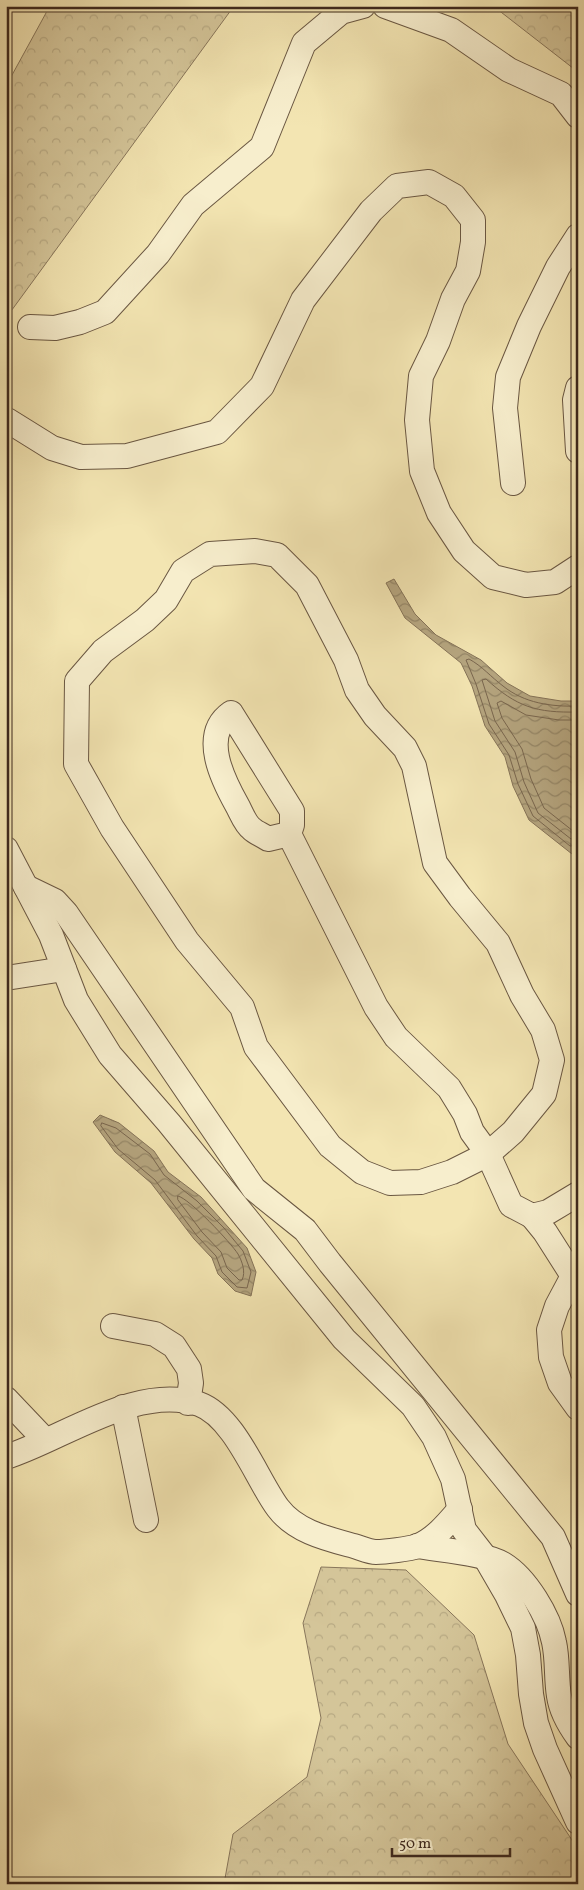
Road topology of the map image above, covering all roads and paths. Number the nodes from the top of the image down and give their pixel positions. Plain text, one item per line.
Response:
1 (363, 6) edge
2 (385, 6) edge
3 (578, 116) edge
4 (578, 236) edge
5 (568, 263) edge
6 (30, 327) dead end
7 (578, 388) edge
8 (7, 420) edge
9 (578, 451) edge
10 (513, 483) dead end
11 (578, 568) edge
12 (289, 834) junction
13 (6, 849) edge
14 (26, 887) junction
15 (64, 969) junction
16 (6, 978) edge
17 (488, 1154) junction
18 (578, 1194) edge
19 (532, 1216) junction
20 (575, 1275) edge
21 (113, 1326) dead end
22 (6, 1399) edge
23 (188, 1403) junction
24 (123, 1407) junction
25 (578, 1408) edge
26 (45, 1440) junction
27 (6, 1457) edge
28 (460, 1509) junction
29 (146, 1520) dead end
30 (417, 1546) junction
31 (485, 1557) junction
32 (578, 1594) edge
33 (578, 1737) edge
34 (578, 1822) edge

1 - 6 street
2 - 3 street
4 - 5 street
5 - 10 street
7 - 9 street
8 - 11 street
12 - 12 street
12 - 17 street
13 - 14 street
14 - 15 street
14 - 32 street
15 - 16 street
15 - 28 street
17 - 17 street
17 - 19 street
18 - 19 street
19 - 20 street
20 - 25 street
21 - 23 street
22 - 26 street
23 - 24 street
23 - 30 street
24 - 26 street
24 - 29 street
26 - 27 street
28 - 30 street
28 - 31 street
30 - 31 street
31 - 33 street
31 - 34 street

